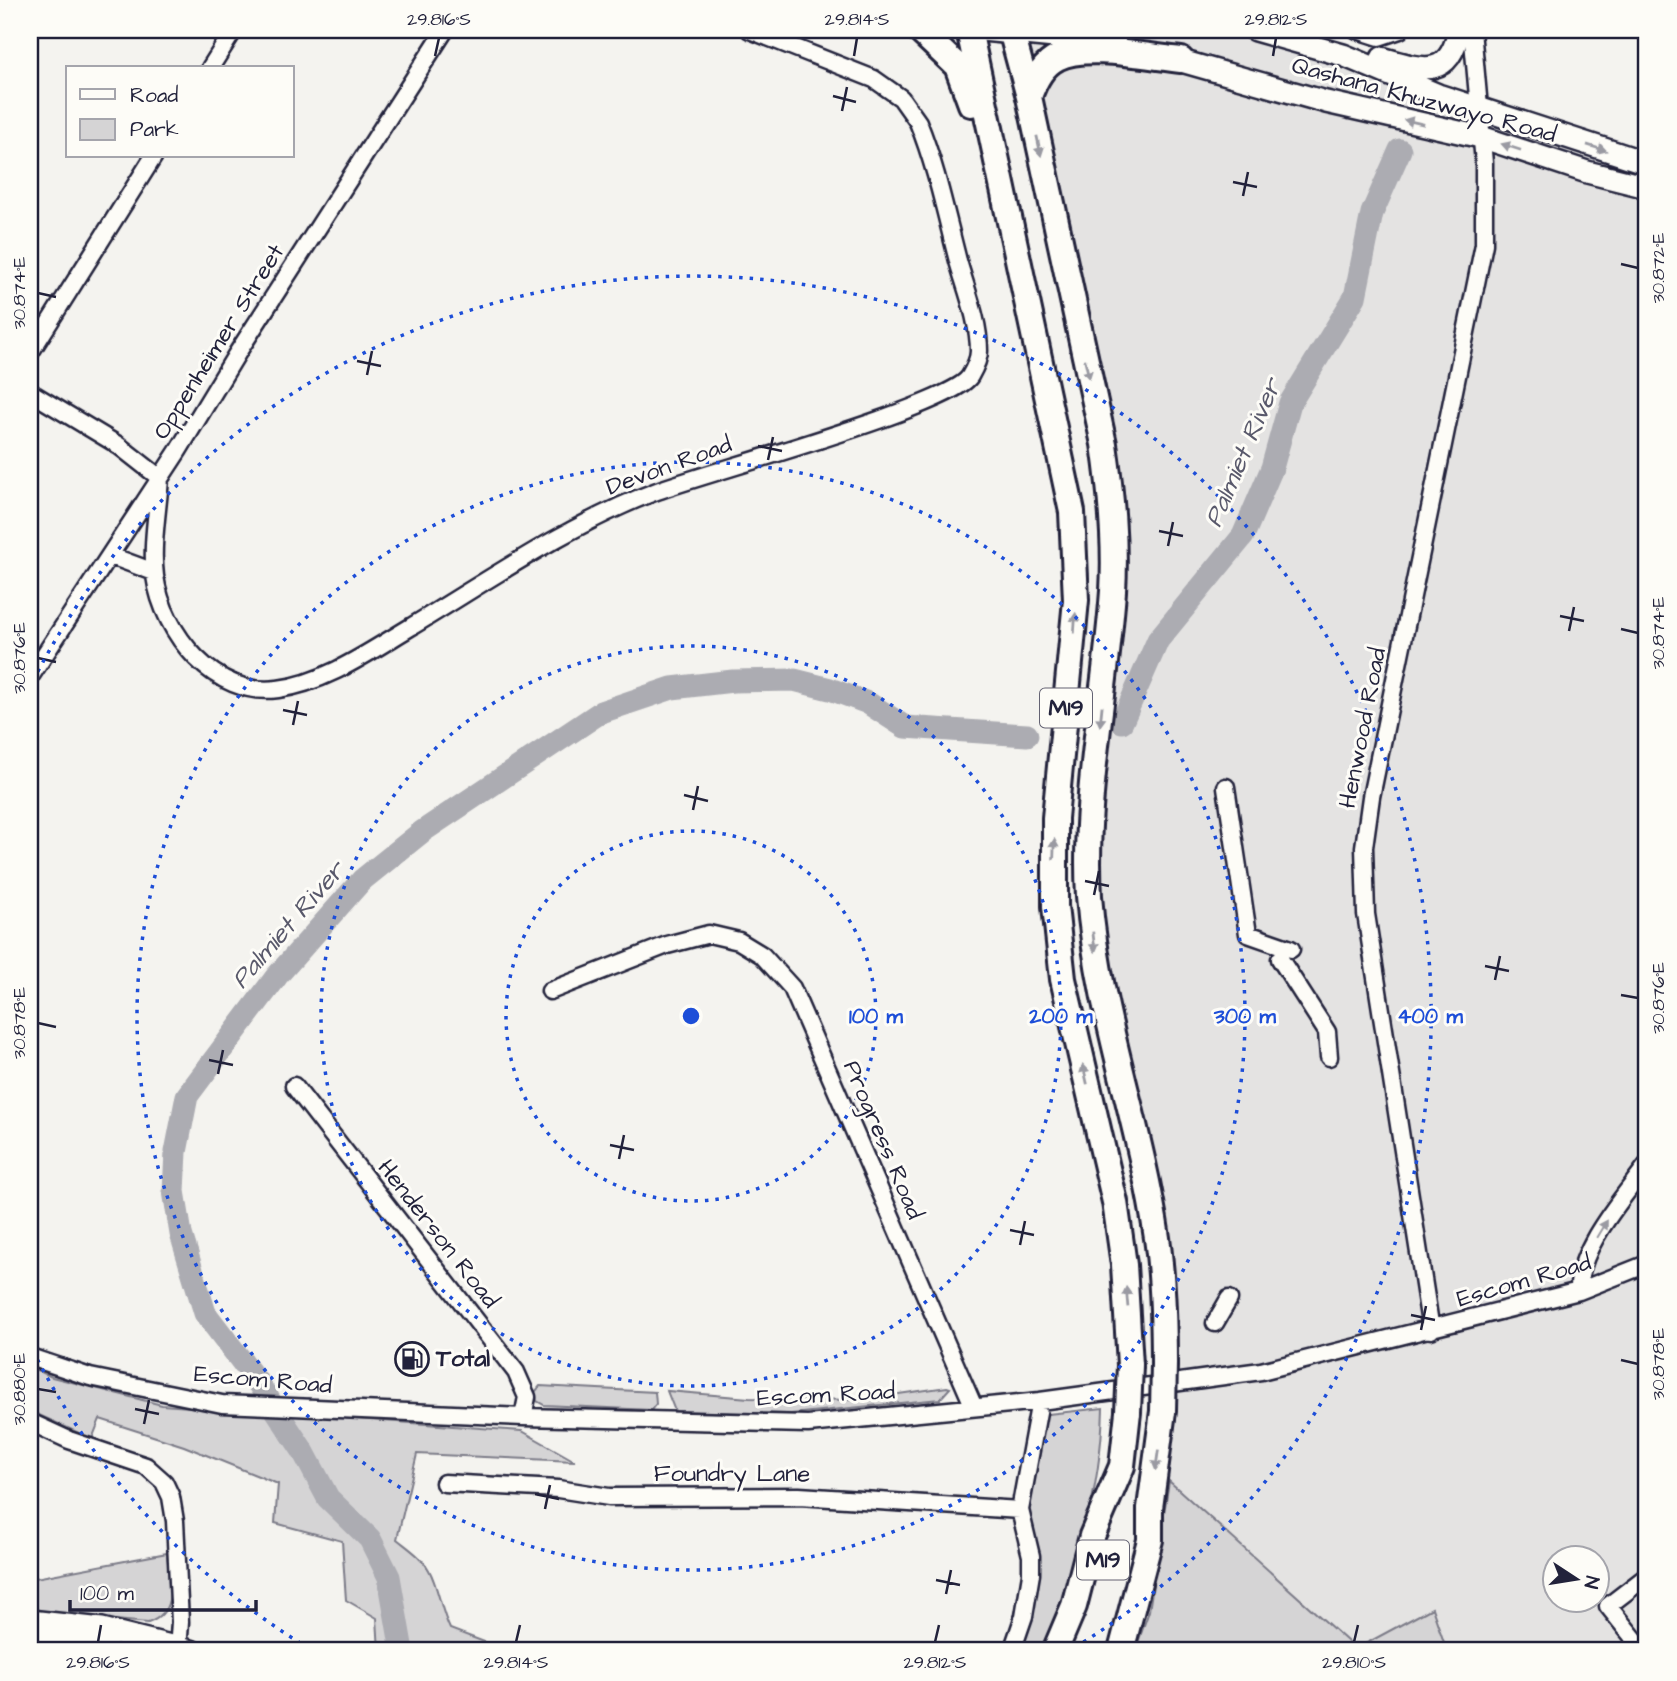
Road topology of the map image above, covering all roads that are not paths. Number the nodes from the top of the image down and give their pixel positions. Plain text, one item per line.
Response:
1 (234, 30) edge
2 (444, 30) edge
3 (750, 30) edge
4 (919, 30) edge
5 (969, 30) edge
6 (982, 30) edge
7 (1255, 30) edge
8 (1357, 30) edge
9 (1400, 30) edge
10 (1460, 30) edge
11 (1472, 30) edge
12 (1011, 31) edge
13 (1343, 55) junction
14 (1181, 60) junction
15 (211, 66) edge
16 (1029, 97) junction
17 (1477, 107) junction
18 (1481, 137) junction
19 (153, 158) edge
20 (1647, 163) edge
21 (1647, 187) edge
22 (1011, 231) junction
23 (30, 353) edge
24 (30, 392) edge
25 (160, 478) junction
26 (111, 556) junction
27 (154, 572) junction
28 (30, 677) edge
29 (1226, 787) dead end
30 (550, 991) dead end
31 (1329, 1056) dead end
32 (294, 1086) dead end
33 (1647, 1165) edge
34 (1647, 1264) edge
35 (1647, 1272) edge
36 (1616, 1278) junction
37 (1579, 1291) junction
38 (1229, 1299) dead end
39 (1215, 1324) dead end
40 (1431, 1331) junction
41 (30, 1357) edge
42 (1040, 1401) junction
43 (973, 1405) junction
44 (523, 1417) junction
45 (30, 1422) edge
46 (1122, 1466) junction
47 (444, 1483) dead end
48 (1150, 1508) junction
49 (1020, 1510) junction
50 (1647, 1576) edge
51 (30, 1621) edge
52 (30, 1640) edge
53 (183, 1650) edge
54 (109, 1651) edge
55 (1012, 1651) edge
56 (1055, 1651) edge
57 (1072, 1651) edge
58 (1110, 1651) edge
59 (1121, 1651) edge
60 (1644, 1651) edge

1 - 15 street
2 - 25 street, Oppenheimer Street
3 - 27 street, Devon Road
4 - 22 highway
5 - 22 highway, M19
6 - 12 main road, Qashana Khuzwayo Road
7 - 13 main road, Qashana Khuzwayo Road
8 - 9 street
10 - 13 main road
11 - 17 street, Henwood Road
12 - 14 main road, Qashana Khuzwayo Road
12 - 16 highway, M19
13 - 17 main road, Qashana Khuzwayo Road
14 - 16 highway
18 -> 14 main road, Qashana Khuzwayo Road
16 -> 48 highway, M19, bridge
17 - 18 street, Henwood Road
17 -> 20 main road, Qashana Khuzwayo Road
21 -> 18 main road, Qashana Khuzwayo Road
18 - 40 street, Henwood Road
19 - 23 street
46 -> 22 highway, M19, bridge
24 - 25 street
25 - 26 street, Oppenheimer Street
25 - 27 street, Devon Road
26 - 27 street
26 - 28 street, Oppenheimer Street
29 - 31 street
30 - 43 street, Progress Road
32 - 44 street, Henderson Road
37 -> 33 street
34 - 36 street, Escom Road
35 - 36 street, Escom Road
36 - 37 street, Escom Road
37 - 40 street, Escom Road
38 - 39 street
40 - 42 street, Escom Road
41 - 44 street, Escom Road
42 - 43 street, Escom Road
42 - 49 street
43 - 44 street, Escom Road
45 - 53 street
46 - 56 highway
46 - 57 highway, M19
47 - 49 street, Foundry Lane
48 - 58 highway, M19
48 - 59 highway
49 - 55 street
50 - 60 street
51 - 53 main road
52 - 54 main road

